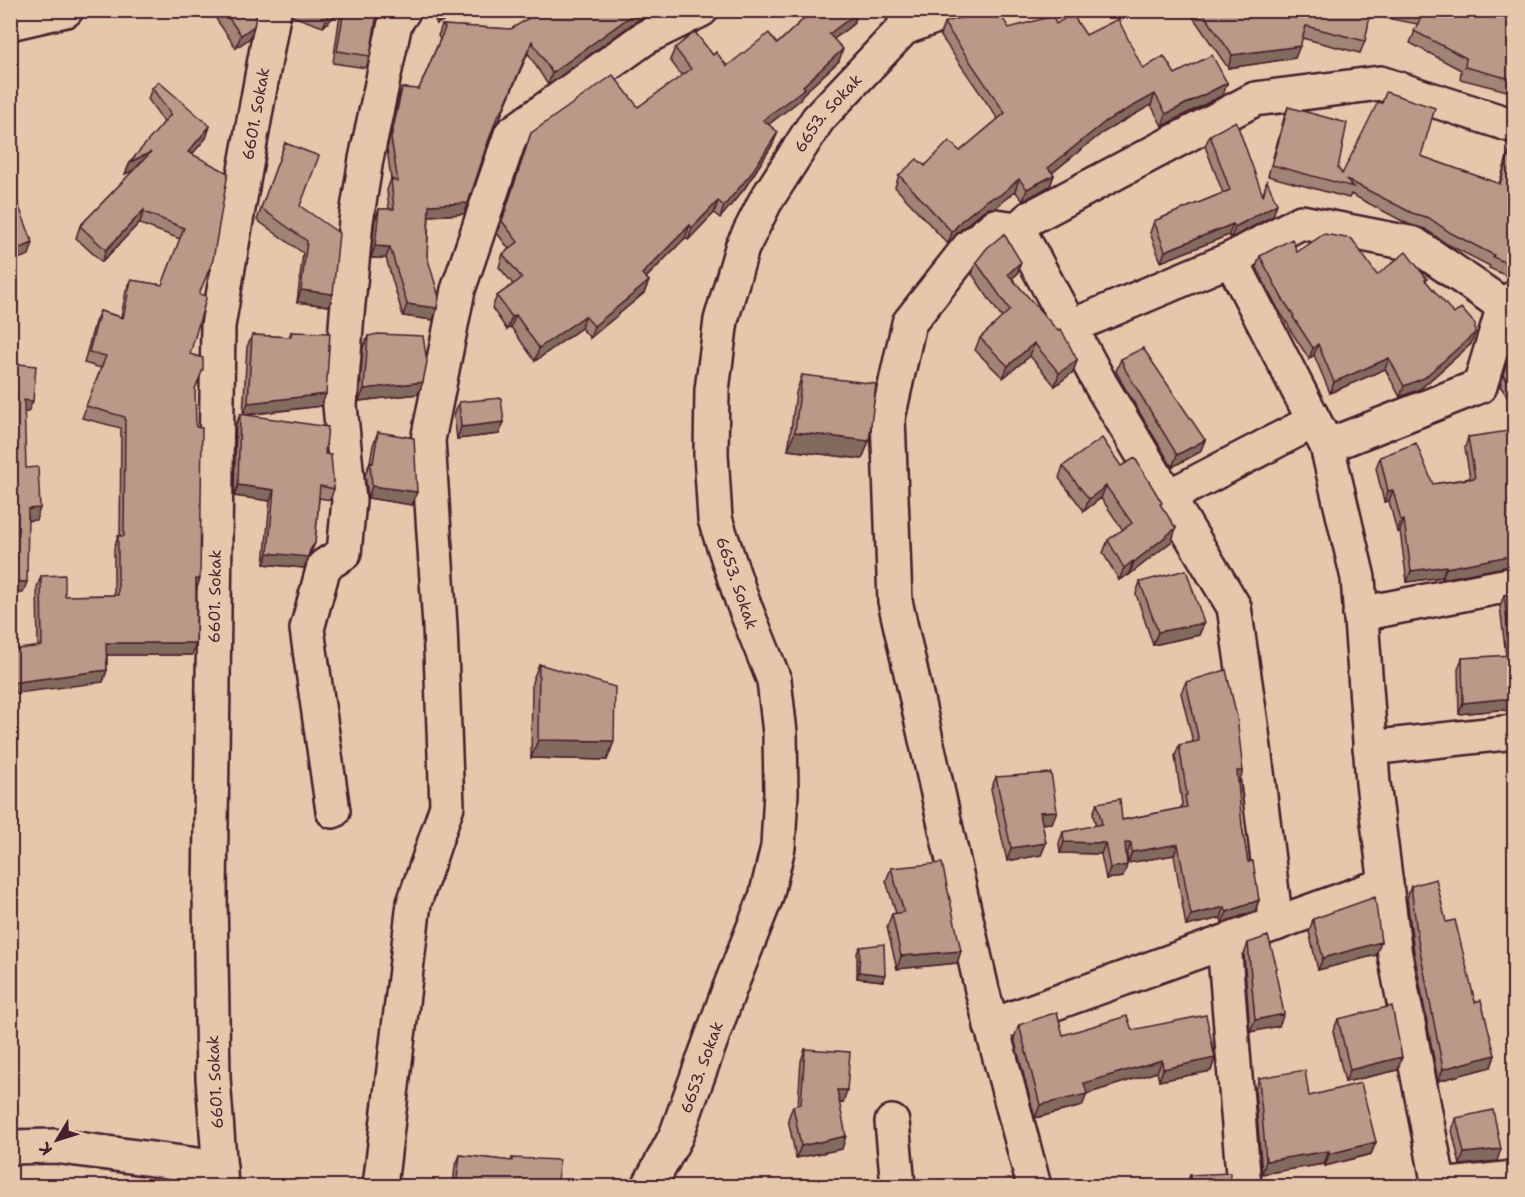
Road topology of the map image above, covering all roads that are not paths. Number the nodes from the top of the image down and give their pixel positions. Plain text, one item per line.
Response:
1 (66, 10) edge
2 (274, 10) edge
3 (404, 10) edge
4 (701, 10) edge
5 (953, 10) edge
6 (14, 19) edge
7 (905, 19) edge
8 (1515, 126) edge
9 (1018, 229) junction
10 (1231, 259) junction
11 (1509, 302) edge
12 (1070, 327) junction
13 (1320, 433) junction
14 (1168, 497) junction
15 (1515, 584) edge
16 (1360, 614) junction
17 (1515, 732) edge
18 (1370, 748) junction
19 (333, 812) dead end
20 (1386, 884) junction
21 (1276, 924) junction
22 (1224, 943) junction
23 (991, 1026) junction
24 (892, 1122) dead end
25 (10, 1147) edge
26 (220, 1177) edge
27 (1515, 1178) edge
28 (380, 1186) edge
29 (649, 1186) edge
30 (898, 1186) edge
31 (1034, 1186) edge
32 (1244, 1186) edge
33 (1440, 1186) edge

1 - 6 street
2 - 26 street, 6601. Sokak
3 - 19 street
4 - 28 street
5 - 7 street
7 - 29 street, 6653. Sokak
8 - 9 street
9 - 12 street
9 - 23 street
10 - 11 street
10 - 12 street
10 - 13 street
11 - 13 street
12 - 14 street
13 - 14 street
13 - 16 street
14 - 21 street
15 - 16 street
16 - 18 street
17 - 18 street
18 - 20 street
20 - 21 street
20 - 33 street
21 - 22 street
22 - 23 street
22 - 32 street
23 - 31 street
24 - 30 street
25 - 26 street
27 - 33 street

